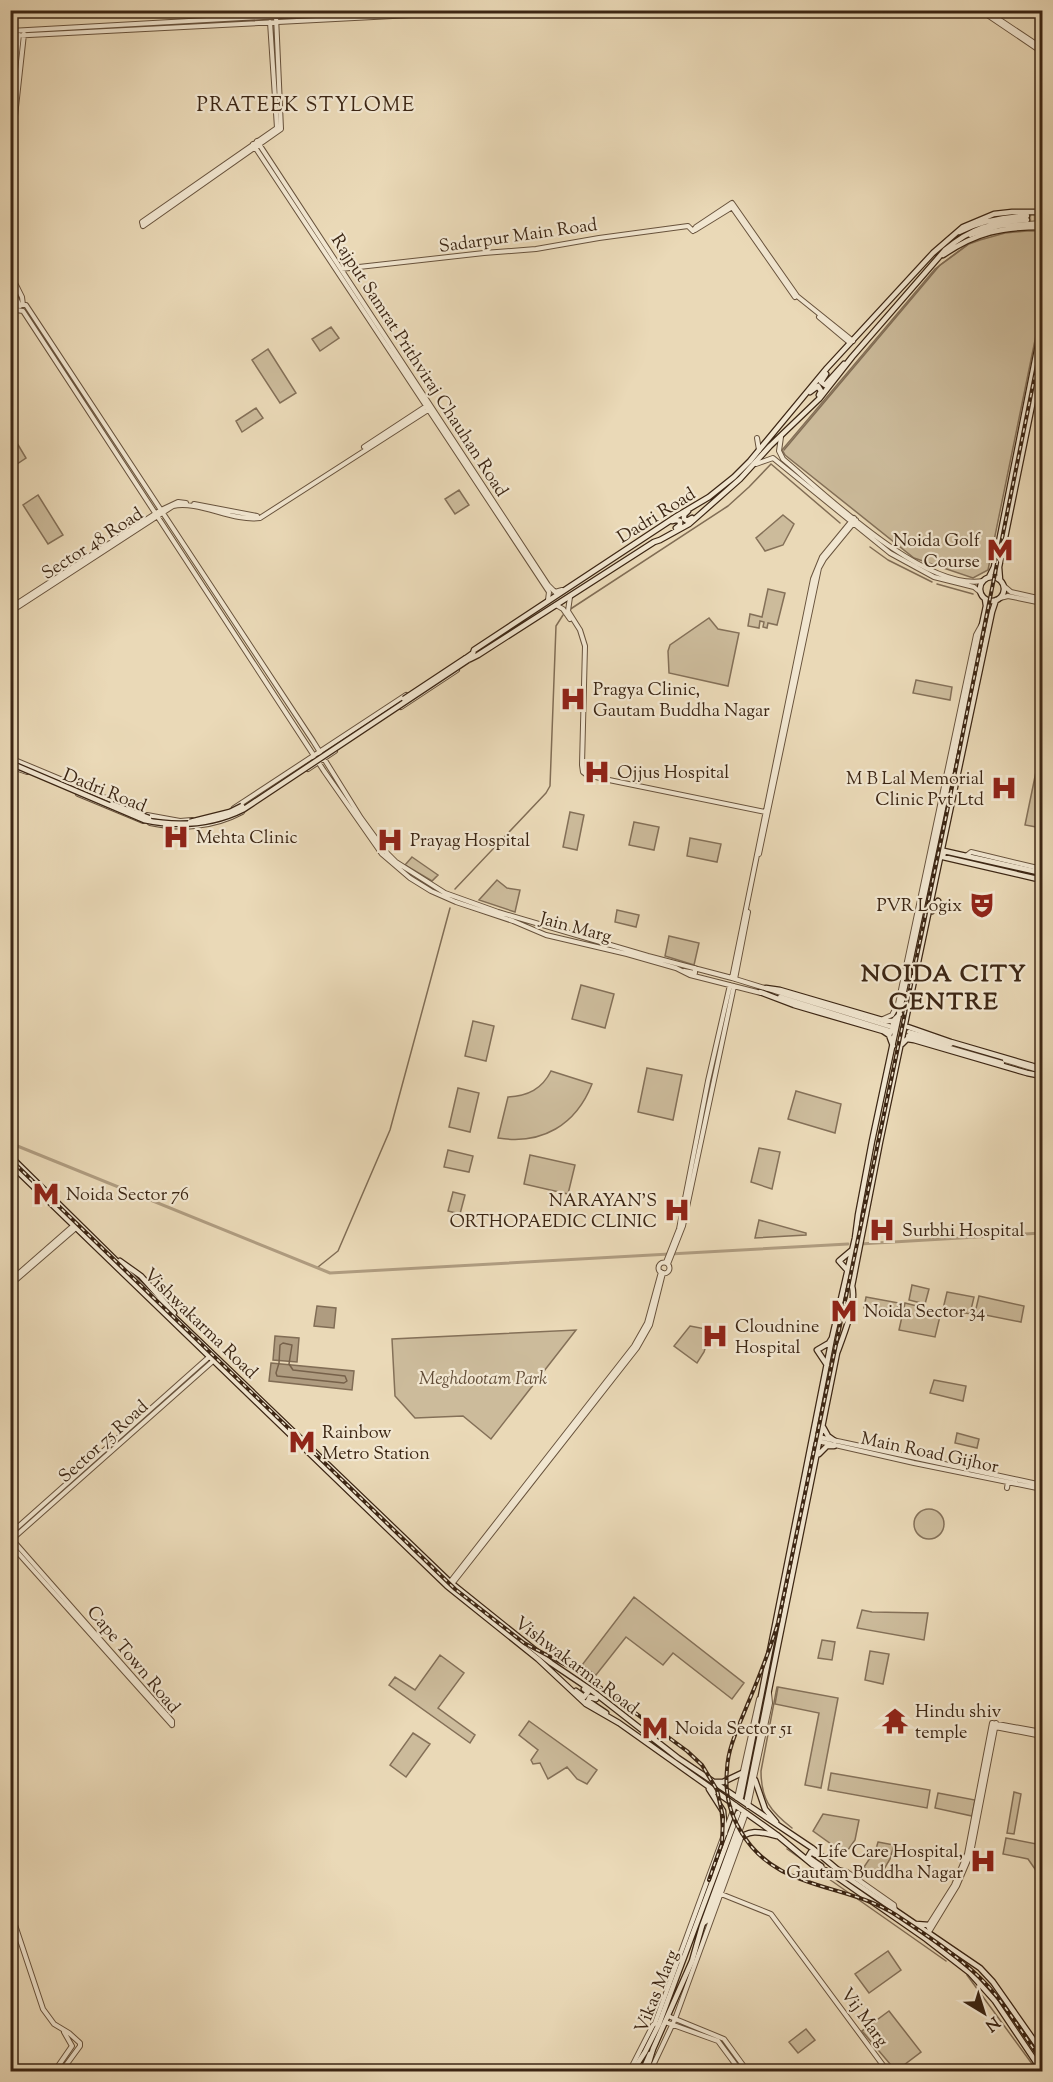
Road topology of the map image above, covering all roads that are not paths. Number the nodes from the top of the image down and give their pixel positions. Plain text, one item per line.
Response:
1 (389, 10) edge
2 (439, 10) edge
3 (980, 10) edge
4 (985, 10) edge
5 (270, 16) junction
6 (276, 16) junction
7 (270, 22) junction
8 (276, 22) junction
9 (10, 31) edge
10 (22, 33) junction
11 (10, 36) edge
12 (1042, 50) edge
13 (10, 118) edge
14 (256, 144) junction
15 (10, 162) edge
16 (1042, 212) edge
17 (1042, 225) edge
18 (951, 237) junction
19 (961, 238) junction
20 (938, 258) junction
21 (341, 269) junction
22 (10, 273) edge
23 (10, 285) edge
24 (902, 287) junction
25 (899, 304) junction
26 (21, 307) junction
27 (10, 309) edge
28 (10, 314) edge
29 (1042, 325) edge
30 (851, 342) junction
31 (844, 350) junction
32 (1042, 356) edge
33 (849, 361) junction
34 (429, 407) junction
35 (778, 428) junction
36 (784, 433) junction
37 (768, 440) junction
38 (759, 450) junction
39 (755, 464) junction
40 (700, 503) junction
41 (704, 510) junction
42 (159, 513) junction
43 (841, 514) junction
44 (853, 521) junction
45 (661, 526) junction
46 (845, 530) junction
47 (862, 531) junction
48 (654, 542) junction
49 (989, 577) junction
50 (1000, 580) junction
51 (983, 581) junction
52 (1004, 586) junction
53 (566, 589) junction
54 (980, 592) junction
55 (570, 596) junction
56 (985, 599) junction
57 (998, 599) junction
58 (1042, 601) edge
59 (546, 603) junction
60 (556, 605) junction
61 (10, 610) edge
62 (525, 616) junction
63 (529, 622) junction
64 (982, 624) junction
65 (581, 634) junction
66 (474, 650) junction
67 (478, 656) junction
68 (467, 659) junction
69 (431, 679) junction
70 (436, 685) junction
71 (967, 689) junction
72 (976, 690) junction
73 (338, 740) junction
74 (341, 747) junction
75 (320, 752) junction
76 (314, 756) junction
77 (324, 759) junction
78 (10, 762) edge
79 (319, 762) junction
80 (264, 788) junction
81 (87, 790) junction
82 (268, 795) junction
83 (84, 797) junction
84 (240, 805) junction
85 (765, 812) junction
86 (239, 814) junction
87 (946, 836) junction
88 (955, 857) junction
89 (1042, 871) edge
90 (938, 873) junction
91 (1042, 880) edge
92 (938, 901) dead end
93 (493, 912) junction
94 (926, 926) junction
95 (568, 933) junction
96 (556, 938) junction
97 (695, 968) junction
98 (682, 971) junction
99 (734, 978) junction
100 (732, 985) junction
101 (766, 988) junction
102 (760, 992) joint
103 (901, 1012) junction
104 (907, 1019) junction
105 (879, 1020) junction
106 (891, 1028) junction
107 (906, 1036) junction
108 (893, 1048) junction
109 (1042, 1073) edge
110 (879, 1111) junction
111 (886, 1114) junction
112 (872, 1141) junction
113 (880, 1142) junction
114 (10, 1156) edge
115 (10, 1164) edge
116 (861, 1199) junction
117 (869, 1199) junction
118 (858, 1215) junction
119 (866, 1216) junction
120 (75, 1227) junction
121 (858, 1239) junction
122 (853, 1248) junction
123 (115, 1259) junction
124 (668, 1261) junction
125 (848, 1271) junction
126 (662, 1273) junction
127 (10, 1283) edge
128 (139, 1286) junction
129 (184, 1326) junction
130 (832, 1338) junction
131 (211, 1359) junction
132 (828, 1365) junction
133 (821, 1400) junction
134 (828, 1403) junction
135 (823, 1427) junction
136 (813, 1438) junction
137 (821, 1439) junction
138 (835, 1444) junction
139 (816, 1463) junction
140 (1008, 1482) junction
141 (1042, 1487) edge
142 (1007, 1488) dead end
143 (372, 1511) junction
144 (378, 1517) junction
145 (11, 1539) edge
146 (786, 1576) junction
147 (794, 1577) junction
148 (451, 1583) junction
149 (561, 1670) junction
150 (557, 1676) junction
151 (762, 1692) junction
152 (769, 1693) junction
153 (616, 1711) junction
154 (609, 1717) junction
155 (1042, 1734) edge
156 (742, 1773) junction
157 (755, 1780) junction
158 (703, 1782) junction
159 (714, 1782) junction
160 (742, 1798) junction
161 (735, 1805) junction
162 (748, 1806) junction
163 (742, 1813) junction
164 (782, 1828) junction
165 (725, 1833) junction
166 (791, 1835) junction
167 (742, 1836) junction
168 (779, 1837) junction
169 (736, 1842) junction
170 (793, 1848) junction
171 (826, 1860) junction
172 (828, 1872) junction
173 (721, 1894) junction
174 (10, 1910) edge
175 (697, 1916) junction
176 (908, 1920) junction
177 (702, 1926) junction
178 (929, 1930) junction
179 (684, 1958) junction
180 (692, 1961) junction
181 (681, 1966) junction
182 (979, 1968) junction
183 (967, 1970) junction
184 (990, 1978) junction
185 (681, 1987) junction
186 (995, 2001) junction
187 (668, 2016) junction
188 (675, 2019) junction
189 (660, 2023) junction
190 (672, 2024) junction
191 (63, 2031) junction
192 (1042, 2052) edge
193 (1031, 2055) junction
194 (1042, 2066) edge
195 (1042, 2071) edge
196 (54, 2072) edge
197 (61, 2072) edge
198 (632, 2072) edge
199 (646, 2072) edge
200 (741, 2072) edge
201 (748, 2072) edge
202 (888, 2072) edge

1 - 6 street
2 - 8 street
3 - 12 street
4 - 12 street
5 - 6 street
5 - 7 street
5 - 10 street
6 - 8 street
7 - 8 street
7 - 10 street
7 - 14 street
8 - 14 street
9 - 10 street
10 - 11 street
10 - 13 street
10 - 15 street
14 - 14 street
14 - 21 street, Rajput Samrat Prithviraj Chauhan Road
14 - 34 street, Rajput Samrat Prithviraj Chauhan Road
16 - 18 main road
17 - 19 street
17 - 20 main road
18 - 19 main road
18 - 24 main road, Dadri Road
19 - 20 main road
20 - 25 main road, Dadri Road
21 - 30 street, Sadarpur Main Road
21 - 34 street, Rajput Samrat Prithviraj Chauhan Road
22 - 26 street
23 - 26 street
24 - 25 main road
24 - 30 main road, Dadri Road
25 - 33 main road, Dadri Road
26 - 27 street
26 - 28 street
26 - 42 street
29 - 49 main road
30 - 31 main road, Dadri Road
31 - 33 main road
31 - 35 main road, Dadri Road
32 - 50 main road
33 - 36 main road, Dadri Road
34 - 42 street
34 - 53 street, Rajput Samrat Prithviraj Chauhan Road
34 - 59 street, Rajput Samrat Prithviraj Chauhan Road
35 - 36 main road
35 - 37 main road, Dadri Road
36 - 39 main road, Dadri Road
36 - 44 street
37 - 38 main road, Dadri Road
37 - 38 street
38 - 40 main road, Dadri Road
39 - 41 main road, Dadri Road
39 - 43 street
40 - 41 main road
40 - 45 main road, Dadri Road
41 - 48 main road, Dadri Road
42 - 61 street, Sector 48 Road
42 - 75 street, Jain Marg
42 - 76 street, Jain Marg
43 - 44 street
43 - 46 street
44 - 46 street
44 - 47 street
44 - 51 street
45 - 48 main road
45 - 53 main road, Dadri Road
46 - 47 street
46 - 85 street
46 - 99 street
47 - 54 street
48 - 55 main road, Dadri Road
49 - 50 main road
49 - 51 main road
50 - 52 main road
51 - 54 main road
52 - 57 main road
52 - 58 street
53 - 59 main road, Dadri Road
54 - 56 main road
55 - 60 main road, Dadri Road
55 - 65 street
56 - 57 main road
56 - 64 main road
57 - 58 street
57 - 72 main road
59 - 62 main road, Dadri Road
60 - 63 main road, Dadri Road
60 - 65 street
62 - 63 main road
62 - 66 main road, Dadri Road
63 - 67 main road, Dadri Road
64 - 71 main road
64 - 105 street
65 - 85 street
66 - 68 main road
66 - 69 street, Dadri Road
67 - 68 main road
67 - 70 street, Dadri Road
68 - 78 main road, bridge
69 - 70 street
69 - 73 street, Dadri Road
70 - 74 street, Dadri Road
71 - 72 main road
71 - 103 main road
72 - 87 main road
73 - 74 street
73 - 75 street, Dadri Road
74 - 77 street, Dadri Road
75 - 76 street, Dadri Road
75 - 77 street, Jain Marg
76 - 79 street, Jain Marg
76 - 80 street, Dadri Road
77 - 79 street, Dadri Road
77 - 93 street, Jain Marg
78 - 81 street, Dadri Road
78 - 83 street, Dadri Road
79 - 82 street, Dadri Road
79 - 93 street, Jain Marg
80 - 82 main road
80 - 84 street, Dadri Road
81 - 83 street
81 - 84 street, Dadri Road
82 - 86 street, Dadri Road
83 - 86 street, Dadri Road
84 - 86 main road
85 - 99 street
87 - 88 main road
87 - 90 main road
88 - 89 main road
88 - 90 main road
88 - 91 main road
90 - 94 main road
92 - 94 main road
93 - 95 street, Jain Marg
93 - 96 street, Jain Marg
94 - 104 main road
95 - 96 street
95 - 97 street, Jain Marg
96 - 98 street, Jain Marg
97 - 98 street
97 - 99 street, Jain Marg
98 - 100 street, Jain Marg
99 - 101 street, Jain Marg
100 - 102 street, Jain Marg
100 - 124 street
101 - 105 main road
101 - 106 street, Jain Marg
102 - 106 main road
103 - 106 main road
103 - 108 main road
104 - 107 main road
104 - 107 main road
105 - 106 main road
106 - 108 main road
107 - 109 main road
107 - 109 main road
107 - 111 main road
108 - 110 main road
110 - 111 main road
110 - 112 main road
111 - 113 main road
112 - 113 main road
112 - 116 main road
113 - 117 main road
114 - 123 main road, Vishwakarma Road
115 - 120 main road, Vishwakarma Road
116 - 117 main road
116 - 118 main road
117 - 119 main road
118 - 119 main road
118 - 121 main road
119 - 121 main road
120 - 127 street
120 - 128 main road, Vishwakarma Road
121 - 122 main road
121 - 134 main road
122 - 125 main road
122 - 125 main road
123 - 128 main road, Vishwakarma Road
123 - 129 main road
124 - 126 street
124 - 126 street
125 - 130 main road
126 - 148 street
128 - 129 main road, Vishwakarma Road
128 - 131 main road, Vishwakarma Road
129 - 143 main road, Vishwakarma Road
130 - 132 main road
130 - 132 main road
131 - 143 main road, Vishwakarma Road
131 - 145 street, Sector 75 Road
132 - 133 main road
133 - 134 main road
133 - 136 main road
134 - 135 main road
135 - 137 main road
135 - 138 main road
136 - 137 street, Main Road Gijhor
136 - 146 main road
137 - 138 street, Main Road Gijhor
137 - 139 main road
138 - 139 main road
138 - 140 street, Main Road Gijhor
138 - 141 street, Main Road Gijhor
139 - 147 main road
140 - 141 street, Main Road Gijhor
140 - 142 street
143 - 144 main road, Vishwakarma Road
144 - 148 main road, Vishwakarma Road
144 - 150 main road, Vishwakarma Road
145 - 145 street, Cape Town Road
146 - 147 main road
146 - 151 main road
147 - 152 main road
148 - 149 main road, Vishwakarma Road
149 - 150 main road
149 - 153 main road, Vishwakarma Road
150 - 154 main road, Vishwakarma Road
151 - 156 street
151 - 160 main road
152 - 157 street
152 - 160 main road
153 - 154 main road
153 - 159 main road, Vishwakarma Road
154 - 158 main road, Vishwakarma Road
155 - 178 street
156 - 159 main road
156 - 160 street
157 - 162 street
157 - 164 main road
158 - 161 main road, Vishwakarma Road
158 - 165 main road
159 - 160 main road, Vishwakarma Road
160 - 162 main road, Vishwakarma Road
161 - 163 main road, Vishwakarma Road
161 - 165 street
162 - 164 main road, Vishwakarma Road
163 - 168 main road, Vishwakarma Road
163 - 169 street
163 - 175 main road, Vikas Marg
163 - 177 main road, Vikas Marg
164 - 166 main road, Vishwakarma Road
165 - 175 street
166 - 170 main road
166 - 171 main road, Vishwakarma Road
167 - 168 main road
167 - 169 main road
167 - 173 street
168 - 170 main road, Vishwakarma Road
169 - 177 street
170 - 172 main road, Vishwakarma Road
171 - 172 main road
171 - 176 main road, Vishwakarma Road
172 - 183 main road, Vishwakarma Road
173 - 188 street
173 - 202 street, Vij Marg
174 - 191 street
175 - 179 main road, Vikas Marg
175 - 189 street
176 - 178 main road, Vishwakarma Road
176 - 178 main road
177 - 180 main road, Vikas Marg
178 - 182 main road, Vishwakarma Road
179 - 180 main road
179 - 181 main road, Vikas Marg
180 - 185 main road, Vikas Marg
181 - 185 main road
181 - 189 main road, Vikas Marg
182 - 183 main road
182 - 184 main road, Vishwakarma Road
183 - 186 main road, Vishwakarma Road
184 - 186 main road
184 - 192 main road, Vishwakarma Road
185 - 187 main road, Vikas Marg
186 - 193 main road, Vishwakarma Road
187 - 188 street
187 - 189 main road, Vikas Marg
188 - 190 street
188 - 201 street
189 - 190 street
189 - 198 street
189 - 198 main road, Vikas Marg
189 - 199 main road, Vikas Marg
190 - 199 street
190 - 200 street
191 - 196 street
191 - 197 street
193 - 194 main road
193 - 195 main road

